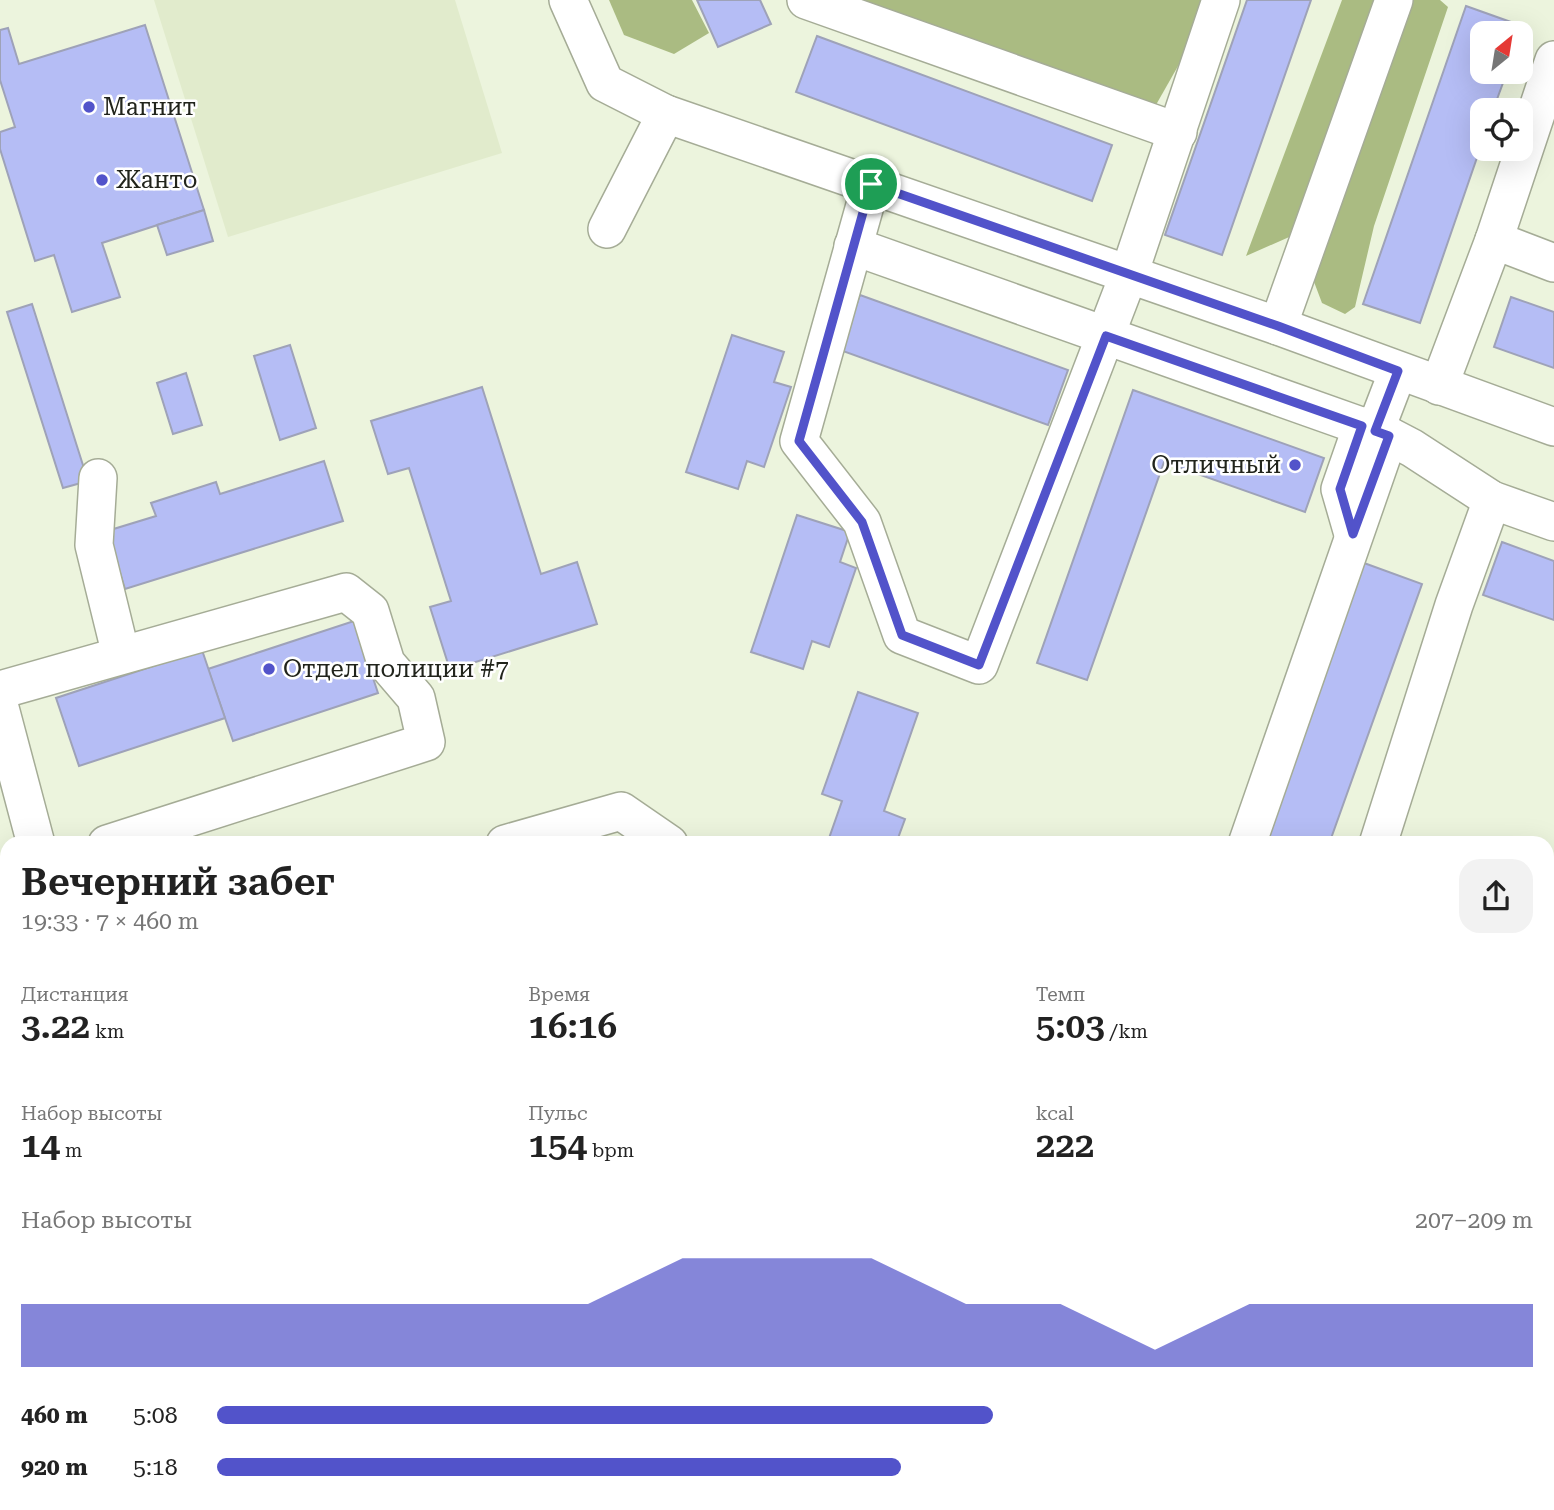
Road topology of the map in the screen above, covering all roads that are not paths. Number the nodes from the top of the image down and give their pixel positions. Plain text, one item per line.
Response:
1 (568, 0) edge
2 (806, 0) edge
3 (1222, 0) edge
4 (1394, 0) edge
5 (1554, 60) edge
6 (666, 114) junction
7 (1178, 132) junction
8 (871, 184) junction
9 (607, 229) dead end
10 (1494, 240) junction
11 (853, 246) junction
12 (1554, 262) edge
13 (1129, 274) junction
14 (1278, 326) junction
15 (1106, 336) junction
16 (1398, 371) junction
17 (1439, 386) junction
18 (1554, 427) edge
19 (1375, 431) junction
20 (98, 478) dead end
21 (1492, 500) junction
22 (1554, 522) edge
23 (121, 655) junction
24 (0, 690) edge
25 (2, 726) edge
26 (34, 836) edge
27 (132, 836) edge
28 (533, 836) edge
29 (657, 836) edge
30 (1250, 836) edge
31 (1381, 836) edge

1 - 6 street
2 - 7 street
3 - 7 street
4 - 14 street
5 - 10 street
6 - 8 street
6 - 9 street
7 - 13 street
8 - 11 street
8 - 13 street
10 - 12 street
10 - 17 street
11 - 15 street
11 - 15 street
13 - 14 street
13 - 15 street
14 - 16 street
15 - 19 street
16 - 17 street
16 - 19 street
17 - 18 street
19 - 21 street
19 - 30 street
20 - 23 street
21 - 22 street
21 - 31 street
23 - 24 street
23 - 27 street
25 - 26 street
28 - 29 street

